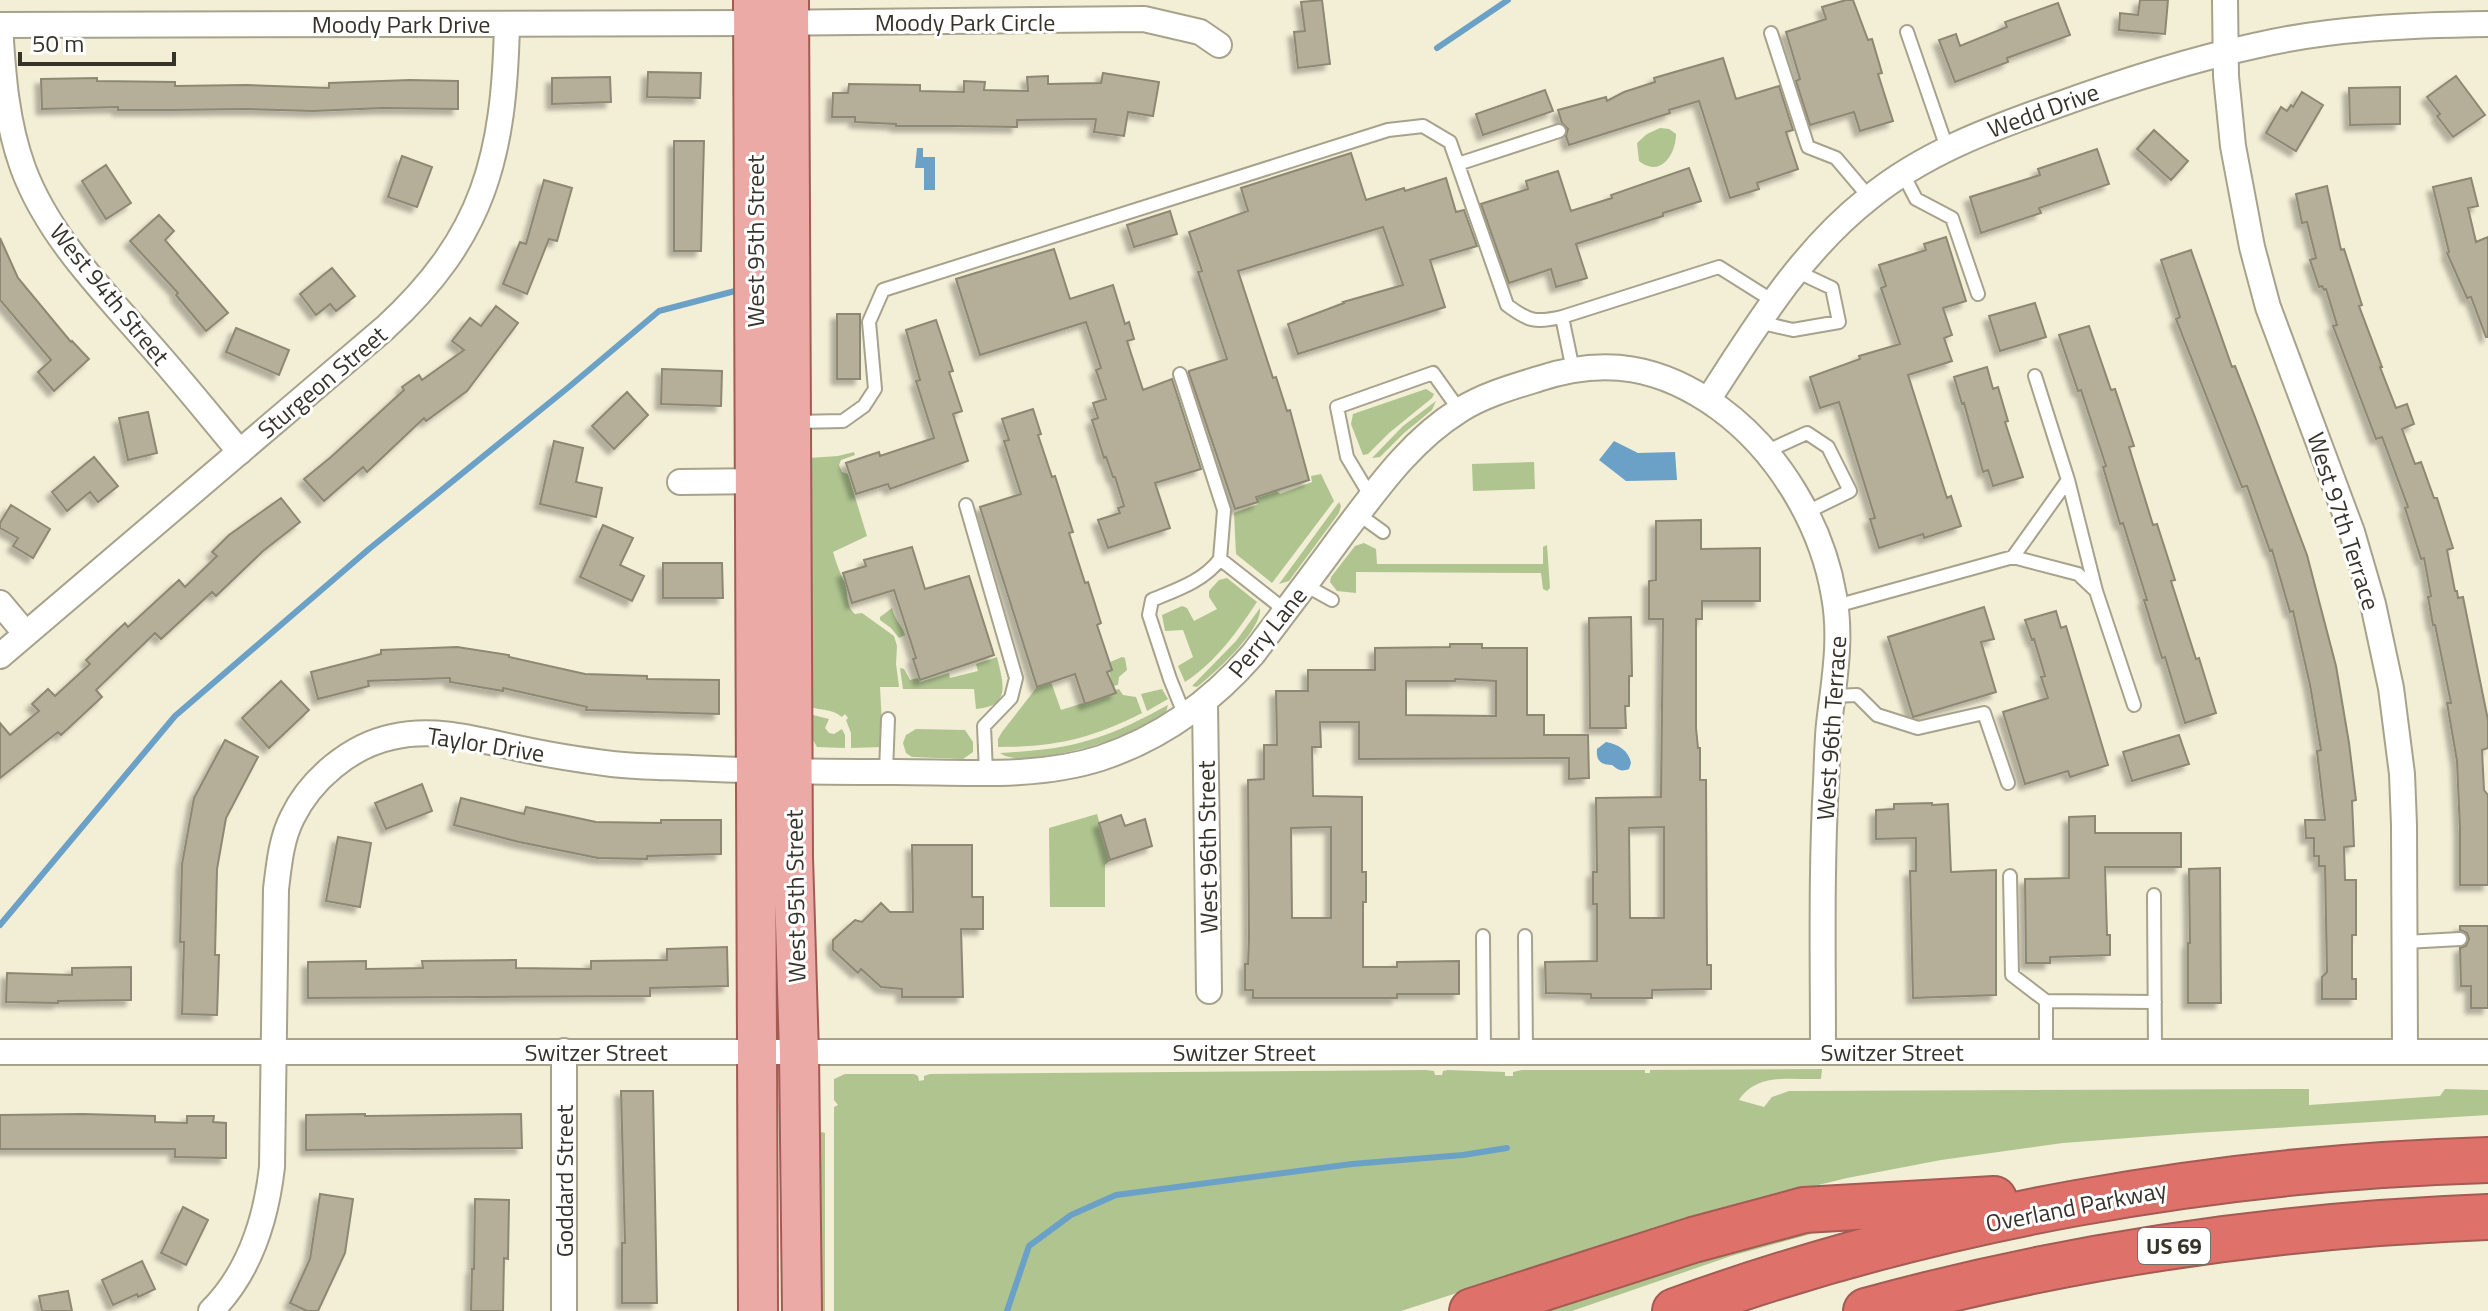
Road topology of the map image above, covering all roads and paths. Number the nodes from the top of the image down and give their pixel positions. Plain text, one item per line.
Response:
1 (2225, 0) edge
2 (771, 12) edge
3 (507, 24) junction
4 (2488, 24) edge
5 (0, 25) edge
6 (1907, 32) dead end
7 (1771, 33) dead end
8 (1219, 45) dead end
9 (2226, 53) junction
10 (1559, 131) dead end
11 (1947, 148) junction
12 (1458, 164) junction
13 (1903, 174) junction
14 (1869, 197) junction
15 (1796, 271) junction
16 (1978, 294) dead end
17 (1773, 301) junction
18 (1562, 317) junction
19 (1758, 322) junction
20 (1573, 370) junction
21 (1180, 374) dead end
22 (2035, 376) dead end
23 (1708, 400) junction
24 (1460, 411) junction
25 (773, 423) junction
26 (240, 452) junction
27 (1765, 452) junction
28 (2068, 480) junction
29 (773, 481) junction
30 (680, 482) dead end
31 (966, 505) dead end
32 (1364, 505) junction
33 (1805, 513) junction
34 (1383, 532) dead end
35 (2013, 557) junction
36 (1220, 559) junction
37 (1305, 585) junction
38 (2096, 591) junction
39 (1332, 600) dead end
40 (0, 603) edge
41 (1836, 606) junction
42 (1286, 611) junction
43 (26, 634) junction
44 (0, 656) edge
45 (1833, 696) junction
46 (2134, 705) dead end
47 (1195, 709) junction
48 (888, 719) dead end
49 (775, 771) junction
50 (886, 772) junction
51 (986, 772) junction
52 (2008, 783) dead end
53 (2010, 876) dead end
54 (2154, 895) dead end
55 (1483, 936) dead end
56 (1525, 936) dead end
57 (2460, 939) dead end
58 (2405, 942) junction
59 (1209, 991) dead end
60 (2046, 1001) junction
61 (2155, 1002) junction
62 (564, 1051) junction
63 (0, 1052) edge
64 (272, 1052) junction
65 (1484, 1052) junction
66 (1526, 1052) junction
67 (1823, 1052) junction
68 (2046, 1052) junction
69 (2155, 1052) junction
70 (2405, 1052) junction
71 (2488, 1052) edge
72 (758, 1053) junction
73 (799, 1053) junction
74 (2488, 1160) edge
75 (2150, 1190) junction
76 (2488, 1217) edge
77 (211, 1311) edge
78 (564, 1311) edge
79 (758, 1311) edge
80 (802, 1311) edge
81 (1472, 1311) edge
82 (1675, 1311) edge
83 (1866, 1311) edge

1 - 9 street, West 97th Terrace
2 - 3 street, Moody Park Drive
2 - 8 street, Moody Park Circle
2 - 25 main road, West 95th Street
3 - 5 street, Moody Park Drive
3 - 26 street, Sturgeon Street
4 - 9 street, Wedd Drive
5 - 26 street, West 94th Street
6 - 11 lane
7 - 14 lane
9 - 11 street, Wedd Drive
9 - 58 street, West 97th Terrace
10 - 12 lane
11 - 13 street, Wedd Drive
12 - 18 lane
12 - 25 lane
13 - 14 street, Wedd Drive
13 - 16 lane
14 - 15 street, Wedd Drive
15 - 17 street, Wedd Drive
15 - 19 lane
17 - 18 lane
17 - 19 street, Wedd Drive
18 - 20 lane
19 - 23 street, Wedd Drive
20 - 23 street, Perry Lane
20 - 24 street, Perry Lane
21 - 36 lane
22 - 28 lane
23 - 27 street, West 96th Terrace
24 - 32 street, Perry Lane
24 - 32 lane
25 - 29 main road, West 95th Street
26 - 43 street, Sturgeon Street
27 - 33 street, West 96th Terrace
27 - 33 lane
28 - 35 lane
28 - 38 lane
29 - 30 street
29 - 49 main road, West 95th Street
31 - 51 lane
32 - 34 lane
32 - 37 street, Perry Lane
33 - 41 street, West 96th Terrace
35 - 38 lane
35 - 41 lane
36 - 42 lane
36 - 47 lane
37 - 39 lane
37 - 42 street, Perry Lane
38 - 46 lane
40 - 43 street
41 - 45 street, West 96th Terrace
42 - 47 street, Perry Lane
43 - 44 street, Sturgeon Street
45 - 52 lane
45 - 67 street, West 96th Terrace
47 - 51 street, Perry Lane
47 - 59 street, West 96th Street
48 - 50 lane
49 - 50 street, Perry Lane
49 - 64 street, Taylor Drive
49 - 72 main road, West 95th Street
49 - 73 main road, West 95th Street
50 - 51 street, Perry Lane
53 - 60 lane
54 - 61 lane
55 - 65 lane
56 - 66 lane
57 - 58 lane
58 - 70 street, West 97th Terrace
60 - 61 lane
60 - 68 lane
61 - 69 lane
62 - 64 street, Switzer Street
62 - 72 street, Switzer Street
62 - 78 street, Goddard Street
63 - 64 street, Switzer Street
64 - 77 street, Taylor Drive
65 - 66 street, Switzer Street
65 - 73 street, Switzer Street
66 - 67 street, Switzer Street
67 - 68 street, Switzer Street
68 - 69 street, Switzer Street
69 - 70 street, Switzer Street
70 - 71 street, Switzer Street
72 - 73 street, Switzer Street
72 - 79 main road, West 95th Street
73 - 80 main road, West 95th Street
74 - 75 highway, Overland Parkway / US 69
75 - 81 highway
75 - 82 highway, Overland Parkway / US 69
76 - 83 highway, US 69

